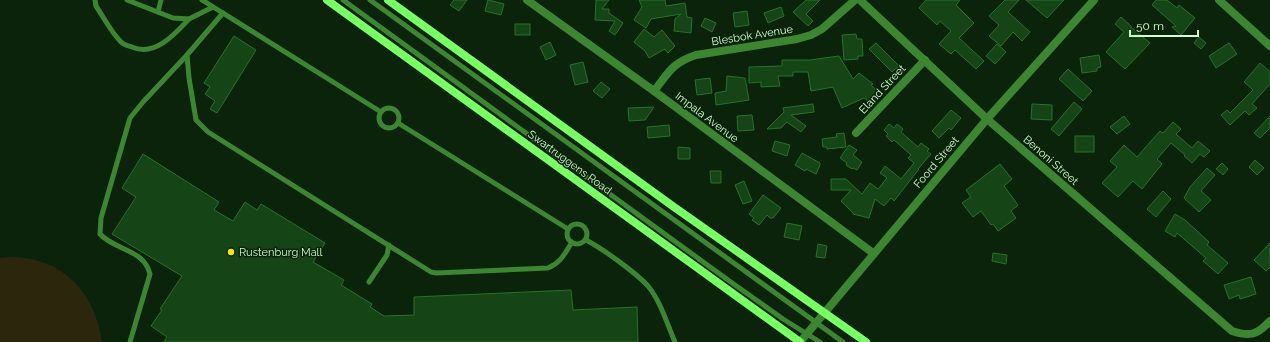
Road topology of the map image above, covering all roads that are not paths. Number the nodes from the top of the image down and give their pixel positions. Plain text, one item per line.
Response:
1 (95, 0) edge
2 (127, 0) edge
3 (161, 0) edge
4 (202, 0) edge
5 (327, 0) edge
6 (343, 0) edge
7 (370, 0) edge
8 (388, 0) edge
9 (528, 0) edge
10 (856, 0) edge
11 (860, 0) edge
12 (1094, 0) edge
13 (1219, 0) edge
14 (538, 3) edge
15 (213, 7) junction
16 (158, 12) junction
17 (223, 13) junction
18 (189, 19) junction
19 (1270, 46) edge
20 (187, 54) junction
21 (925, 60) junction
22 (654, 91) junction
23 (381, 112) junction
24 (987, 119) junction
25 (398, 123) junction
26 (856, 133) dead end
27 (568, 229) junction
28 (586, 240) junction
29 (572, 242) junction
30 (389, 245) junction
31 (873, 254) junction
32 (369, 282) dead end
33 (824, 312) junction
34 (1270, 321) edge
35 (816, 322) junction
36 (807, 334) junction
37 (130, 342) edge
38 (675, 342) edge
39 (800, 342) edge
40 (820, 342) edge
41 (843, 342) edge
42 (866, 342) edge

1 - 18 lane
2 - 16 lane
3 - 16 lane
4 - 15 lane
5 - 39 main road, Swartruggens Road
6 - 36 lane
7 - 35 lane
8 - 33 main road
9 - 14 street, Impala Avenue
10 - 22 street, Blesbok Avenue
11 - 21 street, Benoni Street
12 - 24 street, Foord Street
13 - 19 street
14 - 22 street, Impala Avenue
15 - 17 lane
15 - 18 lane
16 - 18 lane
17 - 20 lane
17 - 23 lane
20 - 30 lane
20 - 37 lane
21 - 24 street, Benoni Street
21 - 26 street, Eland Street
22 - 31 street, Impala Avenue
23 - 25 lane
23 - 25 lane
24 - 31 street, Foord Street
24 - 34 street, Benoni Street
25 - 27 lane
27 - 28 lane
27 - 29 lane
28 - 29 lane
28 - 38 lane
29 - 30 lane
30 - 32 lane
31 - 33 street, Foord Street
33 - 35 street, Foord Street
33 - 42 main road
35 - 36 street, Foord Street
35 - 41 lane
36 - 39 street, Foord Street
36 - 40 lane

